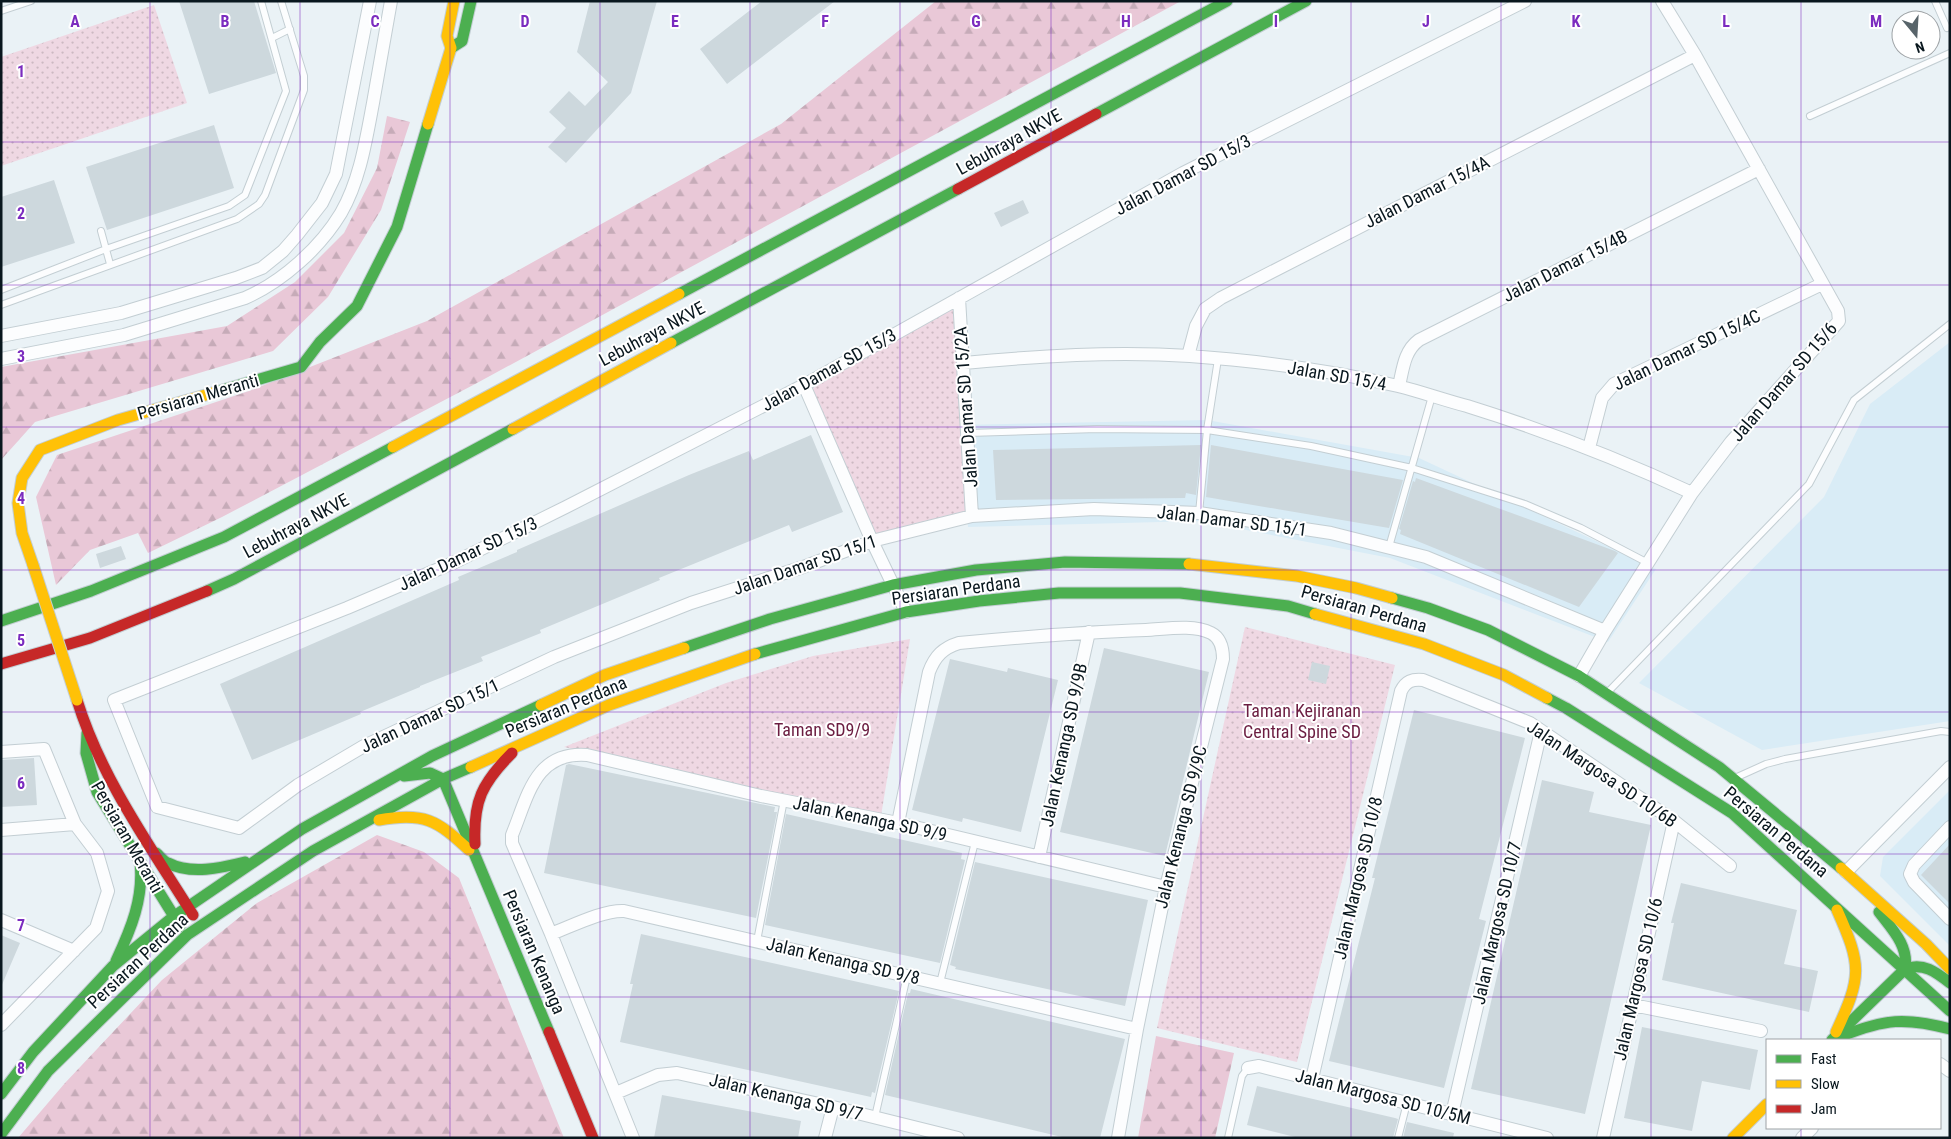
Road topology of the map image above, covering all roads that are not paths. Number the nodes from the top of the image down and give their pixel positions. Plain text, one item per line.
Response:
1 (31, 1) edge
2 (261, 1) edge
3 (281, 1) edge
4 (370, 1) edge
5 (391, 1) edge
6 (454, 1) edge
7 (471, 1) edge
8 (1227, 1) edge
9 (1306, 1) edge
10 (1525, 1) edge
11 (1662, 1) edge
12 (1935, 1) edge
13 (1, 11) edge
14 (290, 29) junction
15 (1949, 29) edge
16 (272, 38) junction
17 (451, 48) junction
18 (1950, 53) edge
19 (1695, 55) junction
20 (1810, 116) dead end
21 (1759, 169) junction
22 (100, 231) dead end
23 (106, 249) junction
24 (110, 264) junction
25 (1822, 284) junction
26 (1, 290) edge
27 (959, 298) junction
28 (1, 304) edge
29 (1950, 324) edge
30 (1, 336) edge
31 (1188, 356) junction
32 (1, 359) edge
33 (1218, 359) junction
34 (964, 363) junction
35 (804, 385) junction
36 (1399, 386) junction
37 (1432, 396) junction
38 (1207, 430) junction
39 (968, 433) junction
40 (1589, 448) junction
41 (1412, 468) junction
42 (1692, 493) junction
43 (1199, 513) junction
44 (972, 516) junction
45 (872, 541) junction
46 (1389, 547) junction
47 (1648, 564) junction
48 (1182, 578) junction
49 (893, 584) junction
50 (906, 612) junction
51 (1, 621) edge
52 (1604, 631) junction
53 (1089, 632) junction
54 (1, 664) edge
55 (1579, 676) junction
56 (1409, 681) joint
57 (1606, 694) junction
58 (114, 700) joint
59 (1541, 731) junction
60 (87, 732) junction
61 (1950, 732) edge
62 (476, 735) junction
63 (522, 744) junction
64 (1, 752) edge
65 (1950, 766) edge
66 (1734, 778) junction
67 (390, 779) junction
68 (442, 779) junction
69 (784, 800) junction
70 (1674, 821) junction
71 (898, 823) junction
72 (75, 824) junction
73 (361, 825) junction
74 (1950, 827) edge
75 (1, 830) edge
76 (975, 842) junction
77 (150, 847) junction
78 (1039, 857) junction
79 (139, 858) junction
80 (476, 858) junction
81 (256, 860) junction
82 (1730, 866) dead end
83 (1846, 872) junction
84 (1860, 886) junction
85 (1166, 887) junction
86 (1833, 903) junction
87 (187, 907) junction
88 (173, 917) junction
89 (1950, 918) edge
90 (1, 920) edge
91 (201, 926) junction
92 (551, 934) junction
93 (187, 935) junction
94 (757, 941) junction
95 (74, 951) junction
96 (113, 966) junction
97 (1905, 969) junction
98 (1950, 969) edge
99 (907, 976) junction
100 (940, 983) junction
101 (1950, 983) edge
102 (1633, 1005) junction
103 (1950, 1012) edge
104 (1, 1025) edge
105 (1137, 1028) junction
106 (1950, 1029) edge
107 (1761, 1031) dead end
108 (1833, 1039) edge
109 (1834, 1039) edge
110 (1835, 1039) edge
111 (1248, 1068) joint
112 (1312, 1079) junction
113 (616, 1092) junction
114 (1, 1094) edge
115 (1407, 1103) junction
116 (1766, 1105) edge
117 (833, 1107) junction
118 (1452, 1114) junction
119 (875, 1117) junction
120 (1811, 1129) edge
121 (1, 1134) edge
122 (593, 1138) edge
123 (633, 1138) edge
124 (825, 1138) edge
125 (958, 1138) edge
126 (1118, 1138) edge
127 (1228, 1138) edge
128 (1398, 1138) edge
129 (1547, 1138) edge
130 (1603, 1138) edge
131 (1734, 1138) edge
132 (1802, 1138) edge

1 - 13 lane
2 - 16 lane
3 - 14 lane
4 - 30 street
5 - 32 street
6 - 17 main road, Persiaran Meranti
7 - 17 main road, Persiaran Meranti
8 - 51 main road, Lebuhraya NKVE
9 - 54 main road, Lebuhraya NKVE
10 - 27 street, Jalan Damar SD 15/3
11 - 19 street, Jalan Damar SD 15/6
12 - 15 lane
14 - 16 lane
14 - 24 lane
16 - 23 lane
17 - 60 main road, Persiaran Meranti, bridge
18 - 20 lane
19 - 21 street, Jalan Damar SD 15/6
19 - 31 street, Jalan Damar 15/4A
21 - 25 street, Jalan Damar SD 15/6
21 - 36 street, Jalan Damar 15/4B
22 - 23 lane
23 - 24 lane
23 - 26 lane
24 - 28 lane
25 - 40 street, Jalan Damar SD 15/4C
25 - 42 street, Jalan Damar SD 15/6
27 - 34 street, Jalan Damar SD 15/2A
27 - 35 street, Jalan Damar SD 15/3
29 - 57 lane
31 - 33 street, Jalan SD 15/4
31 - 34 street, Jalan SD 15/4
33 - 36 street, Jalan SD 15/4
33 - 38 lane
34 - 39 street, Jalan Damar SD 15/2A
35 - 45 street
35 - 58 street, Jalan Damar SD 15/3
36 - 37 street, Jalan SD 15/4
37 - 40 street, Jalan SD 15/4
37 - 41 lane
38 - 39 lane
38 - 41 lane
38 - 43 lane
39 - 44 street, Jalan Damar SD 15/2A
40 - 42 street, Jalan SD 15/4
41 - 46 lane
41 - 47 lane
42 - 47 street, Jalan Damar SD 15/6
43 - 44 street, Jalan Damar SD 15/1
43 - 46 street, Jalan Damar SD 15/1
44 - 45 street, Jalan Damar SD 15/1
45 - 49 street
45 - 58 street, Jalan Damar SD 15/1
46 - 52 street, Jalan Damar SD 15/1
47 - 52 street, Jalan Damar SD 15/6
48 - 49 main road, Persiaran Perdana
48 - 50 main road, Persiaran Perdana
48 - 55 main road, Persiaran Perdana
48 - 86 main road, Persiaran Perdana
49 - 50 street
49 - 62 main road, Persiaran Perdana
50 - 63 main road, Persiaran Perdana
52 - 55 street, Jalan Damar SD 15/6
53 - 71 street
53 - 78 street, Jalan Kenanga SD 9/9B
53 - 85 street, Jalan Kenanga SD 9/9C
55 - 57 main road, Persiaran Perdana
56 - 59 street, Jalan Margosa SD 10/6B
56 - 112 street, Jalan Margosa SD 10/8
57 - 66 main road, Persiaran Perdana
59 - 70 street, Jalan Margosa SD 10/6B
59 - 118 street, Jalan Margosa SD 10/7
60 - 77 main road, Persiaran Meranti
60 - 79 main road, Persiaran Meranti
61 - 66 lane
62 - 67 main road, Persiaran Perdana
62 - 68 main road
63 - 68 main road, Persiaran Perdana
63 - 80 main road
64 - 72 street
65 - 83 street
66 - 83 main road, Persiaran Perdana
67 - 68 main road
67 - 81 main road, Persiaran Perdana
68 - 73 main road, Persiaran Perdana
68 - 80 main road, Persiaran Kenanga
69 - 71 street, Jalan Kenanga SD 9/9
69 - 92 street, Jalan Kenanga SD 9/9
69 - 94 lane
70 - 82 street, Jalan Margosa SD 10/6B
70 - 102 street, Jalan Margosa SD 10/6
71 - 76 street, Jalan Kenanga SD 9/9
72 - 75 street
72 - 95 street
73 - 80 main road
73 - 91 main road, Persiaran Perdana
74 - 89 street
76 - 78 street, Jalan Kenanga SD 9/9
76 - 100 lane
77 - 81 main road
77 - 87 main road, Persiaran Meranti
78 - 85 street, Jalan Kenanga SD 9/9
79 - 88 main road, Persiaran Meranti
79 - 96 main road
80 - 122 main road, Persiaran Kenanga
81 - 87 main road, Persiaran Perdana
83 - 84 main road, Persiaran Perdana
84 - 97 main road
84 - 98 main road, Persiaran Perdana
85 - 105 street, Jalan Kenanga SD 9/9C
86 - 97 main road, Persiaran Perdana
86 - 108 main road
87 - 88 main road, Persiaran Perdana
87 - 91 main road, Persiaran Meranti
88 - 93 main road, Persiaran Meranti
88 - 96 main road, Persiaran Perdana
90 - 95 street
91 - 93 main road, Persiaran Perdana
92 - 94 street, Jalan Kenanga SD 9/8
92 - 113 street
93 - 121 main road, Persiaran Perdana
94 - 99 street, Jalan Kenanga SD 9/8
95 - 104 street
96 - 114 main road, Persiaran Perdana
97 - 101 main road
97 - 103 main road, Persiaran Perdana
97 - 109 main road
99 - 100 street, Jalan Kenanga SD 9/8
99 - 119 lane
100 - 105 street, Jalan Kenanga SD 9/8
102 - 107 street
102 - 130 street, Jalan Margosa SD 10/6
105 - 126 street, Jalan Kenanga SD 9/9C
106 - 110 main road
111 - 112 street, Jalan Margosa SD 10/5M
111 - 127 lane
112 - 115 street, Jalan Margosa SD 10/5M
113 - 117 street, Jalan Kenanga SD 9/7
113 - 123 street
115 - 118 street, Jalan Margosa SD 10/5M
115 - 128 lane
116 - 131 main road
117 - 119 street, Jalan Kenanga SD 9/7
117 - 124 street
118 - 129 street, Jalan Margosa SD 10/5M
119 - 125 street, Jalan Kenanga SD 9/7
120 - 132 street

